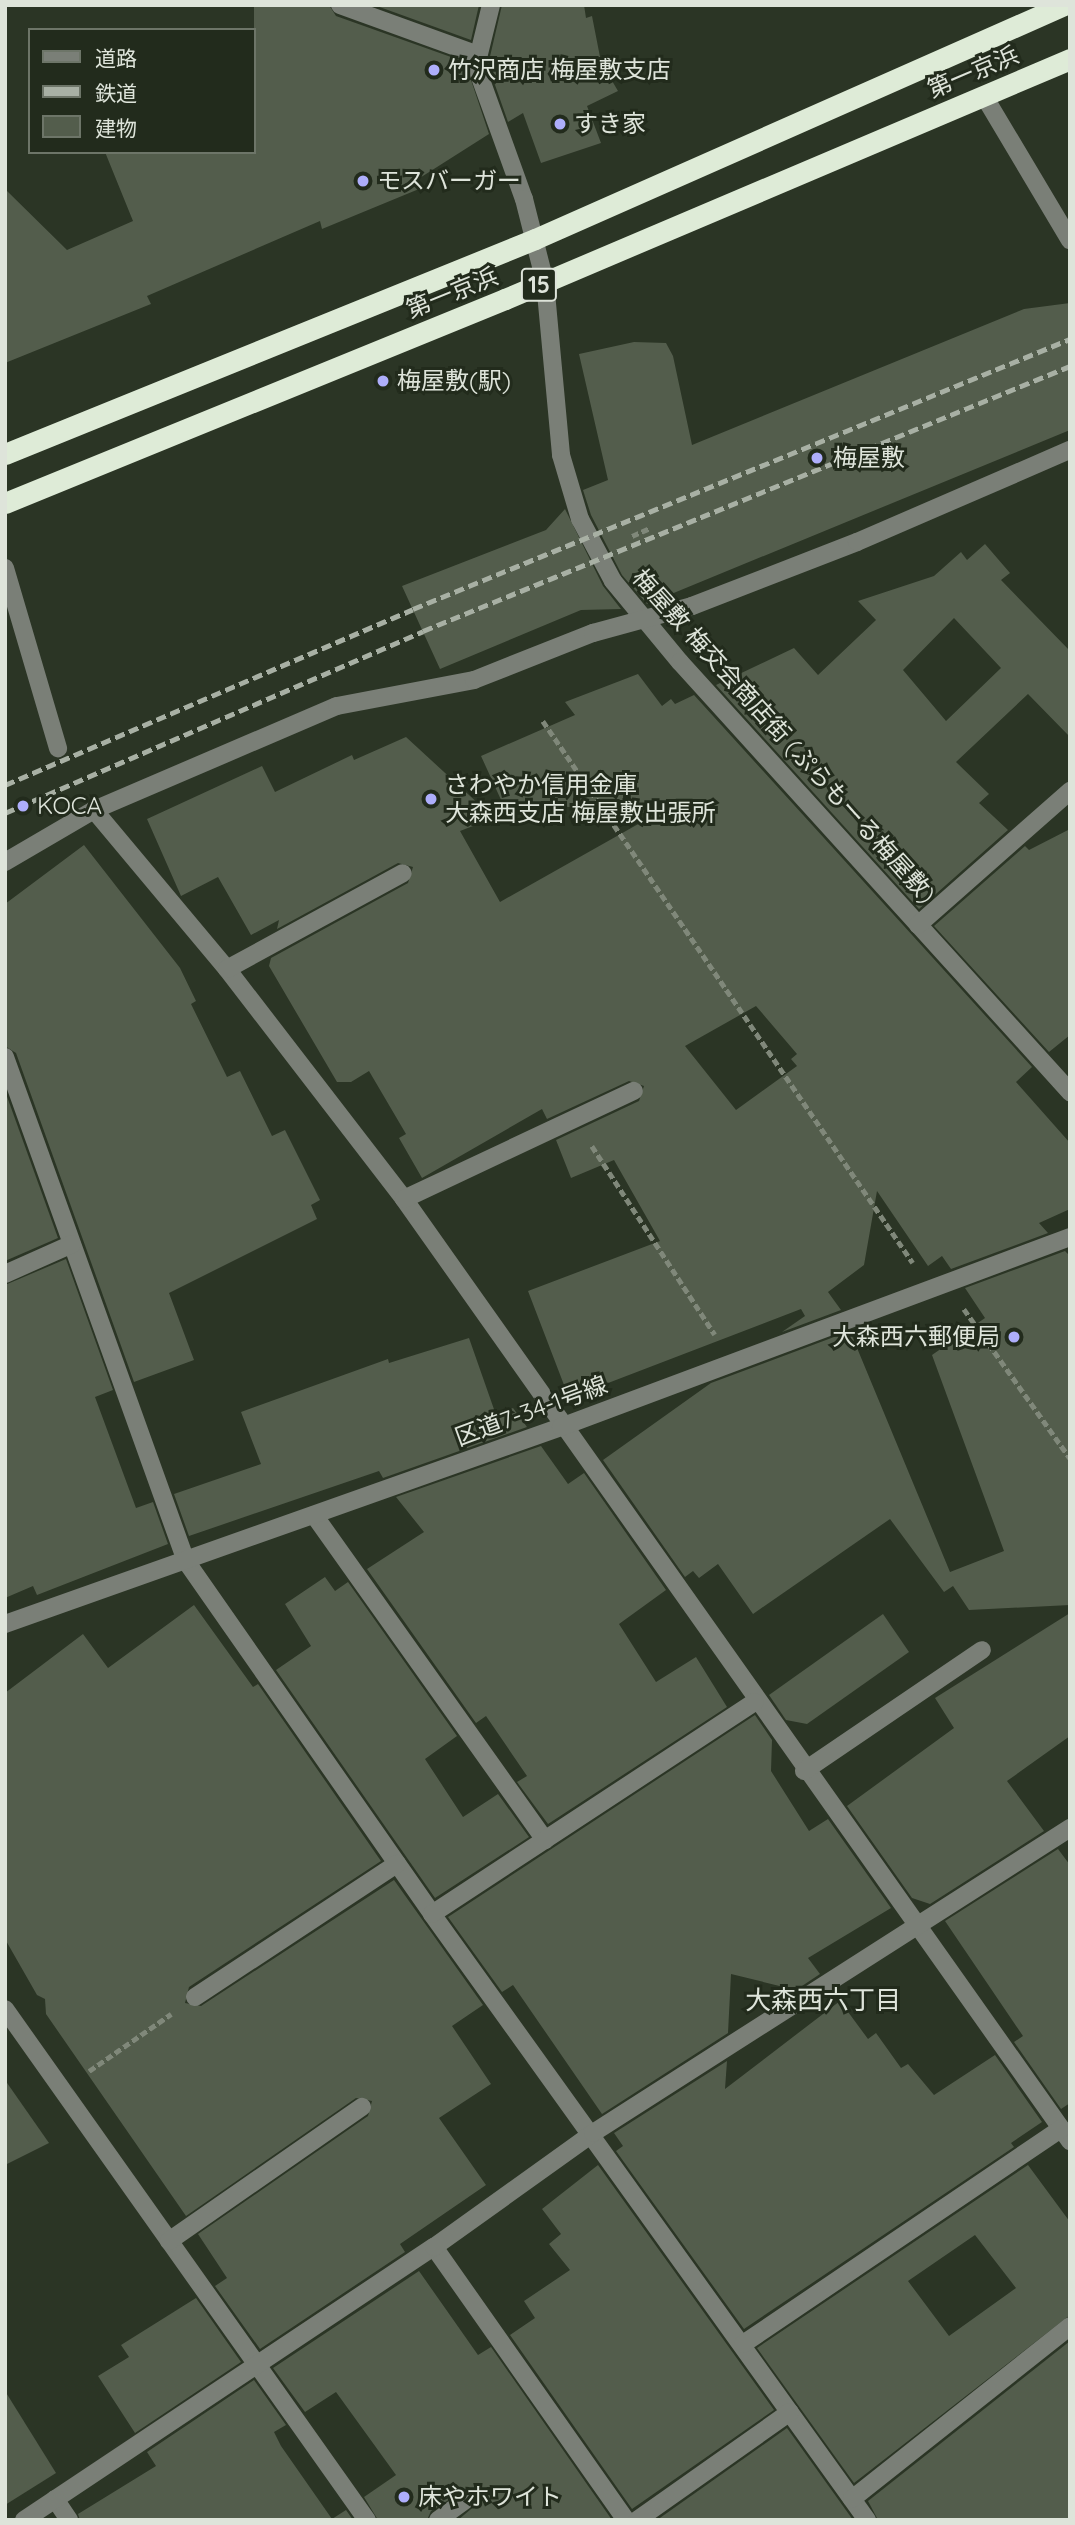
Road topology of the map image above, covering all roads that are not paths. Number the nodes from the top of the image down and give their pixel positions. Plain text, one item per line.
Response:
1 (340, 5) edge
2 (491, 5) edge
3 (1063, 5) edge
4 (478, 55) junction
5 (1070, 58) edge
6 (984, 96) junction
7 (1066, 230) edge
8 (535, 239) junction
9 (545, 282) junction
10 (1070, 450) edge
11 (5, 454) edge
12 (5, 503) edge
13 (5, 568) edge
14 (643, 620) junction
15 (58, 748) dead end
16 (1070, 791) edge
17 (94, 810) junction
18 (5, 862) edge
19 (403, 873) dead end
20 (918, 925) junction
21 (227, 969) junction
22 (5, 1057) edge
23 (634, 1091) dead end
24 (1070, 1092) edge
25 (404, 1199) junction
26 (1070, 1237) edge
27 (72, 1244) junction
28 (5, 1274) edge
29 (561, 1427) junction
30 (314, 1515) junction
31 (186, 1561) junction
32 (5, 1624) edge
33 (982, 1650) dead end
34 (755, 1702) junction
35 (804, 1772) junction
36 (1070, 1828) edge
37 (545, 1840) junction
38 (397, 1864) junction
39 (432, 1914) junction
40 (916, 1929) junction
41 (195, 1997) road end
42 (5, 2009) edge
43 (362, 2106) dead end
44 (593, 2133) junction
45 (1065, 2135) edge
46 (169, 2241) junction
47 (434, 2246) junction
48 (1070, 2326) edge
49 (743, 2344) junction
50 (257, 2366) junction
51 (790, 2412) junction
52 (55, 2499) junction
53 (852, 2499) junction
54 (466, 2500) dead end
55 (24, 2520) edge
56 (69, 2520) edge
57 (367, 2520) edge
58 (438, 2520) edge
59 (626, 2520) edge
60 (636, 2520) edge
61 (867, 2520) edge

1 - 4 street
2 - 4 street
3 - 8 highway, 第一京浜 / 15
4 - 8 street, 梅屋敷 梅交会商店街 (ぷらもーる梅屋敷)
5 - 6 highway, 第一京浜 / 15
6 - 7 street
6 - 9 highway, 第一京浜 / 15
8 - 9 street, 梅屋敷 梅交会商店街 (ぷらもーる梅屋敷)
8 - 11 highway, 第一京浜 / 15
9 - 12 highway, 第一京浜 / 15
9 - 14 street, 梅屋敷 梅交会商店街 (ぷらもーる梅屋敷)
10 - 14 street
13 - 15 street
14 - 17 street
14 - 20 street, 梅屋敷 梅交会商店街 (ぷらもーる梅屋敷)
16 - 20 street
17 - 18 street
17 - 21 street
19 - 21 street
20 - 24 street, 梅屋敷 梅交会商店街 (ぷらもーる梅屋敷)
21 - 25 street
22 - 27 street
23 - 25 street
25 - 29 street
26 - 29 street, 区道7-34-1号線
27 - 28 street
27 - 31 street
29 - 30 street, 区道7-34-1号線
29 - 34 street
30 - 31 street, 区道7-34-1号線
30 - 37 street
31 - 32 street, 区道7-34-1号線
31 - 38 street
33 - 35 street
34 - 35 street
34 - 37 street
35 - 40 street
36 - 40 street
37 - 39 street
38 - 39 street
38 - 41 street
39 - 44 street
40 - 44 street
40 - 45 street
42 - 46 street
43 - 46 street
44 - 47 street
44 - 49 street
45 - 49 street
46 - 50 street
47 - 50 street
47 - 59 street
48 - 53 street
49 - 51 street
50 - 52 street
50 - 57 street
51 - 53 street
51 - 60 street
52 - 55 street
52 - 56 street
53 - 61 street
54 - 58 street

